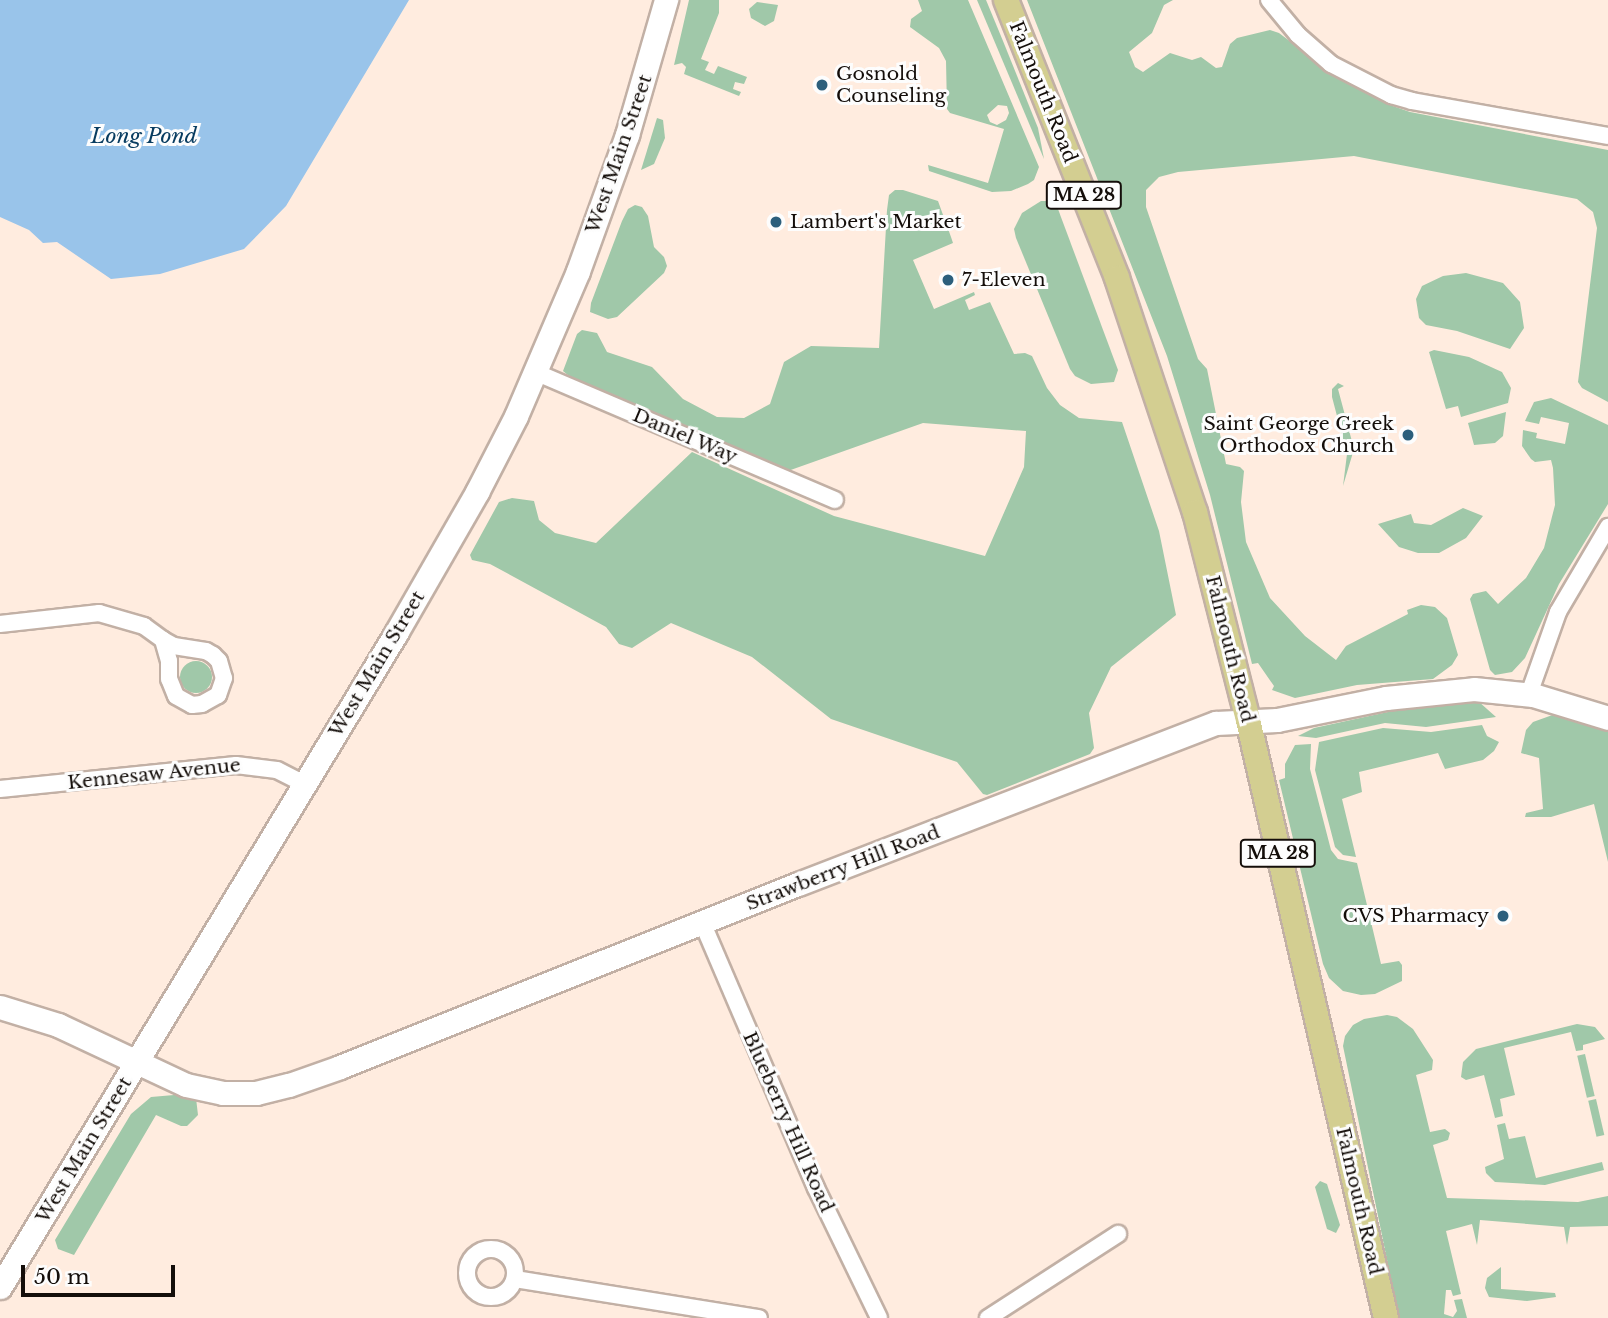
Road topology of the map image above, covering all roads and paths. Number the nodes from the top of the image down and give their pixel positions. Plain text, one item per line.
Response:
1 (666, 0) edge
2 (1006, 0) edge
3 (1269, 0) edge
4 (1608, 136) edge
5 (535, 372) junction
6 (835, 500) dead end
7 (1608, 527) edge
8 (0, 624) edge
9 (163, 640) junction
10 (1529, 694) junction
11 (1608, 718) edge
12 (1248, 720) junction
13 (304, 785) junction
14 (0, 789) edge
15 (702, 922) junction
16 (0, 1007) edge
17 (137, 1063) junction
18 (1118, 1234) dead end
19 (515, 1279) dead end
20 (0, 1287) edge
21 (759, 1318) edge
22 (879, 1318) edge
23 (988, 1318) edge
24 (1386, 1318) edge

1 - 5 main road, West Main Street
2 - 12 main road, Falmouth Road / MA 28
3 - 4 street
5 - 6 street, Daniel Way
5 - 13 main road, West Main Street
7 - 10 street
8 - 9 street
9 - 9 street
10 - 11 main road, Strawberry Hill Road
10 - 12 main road, Strawberry Hill Road
12 - 15 main road, Strawberry Hill Road
12 - 24 main road, Falmouth Road / MA 28
13 - 14 street, Kennesaw Avenue
13 - 17 main road, West Main Street
15 - 17 main road, Strawberry Hill Road
15 - 22 street, Blueberry Hill Road
16 - 17 main road, Strawberry Hill Road
17 - 20 main road, West Main Street
18 - 23 street
19 - 21 street

